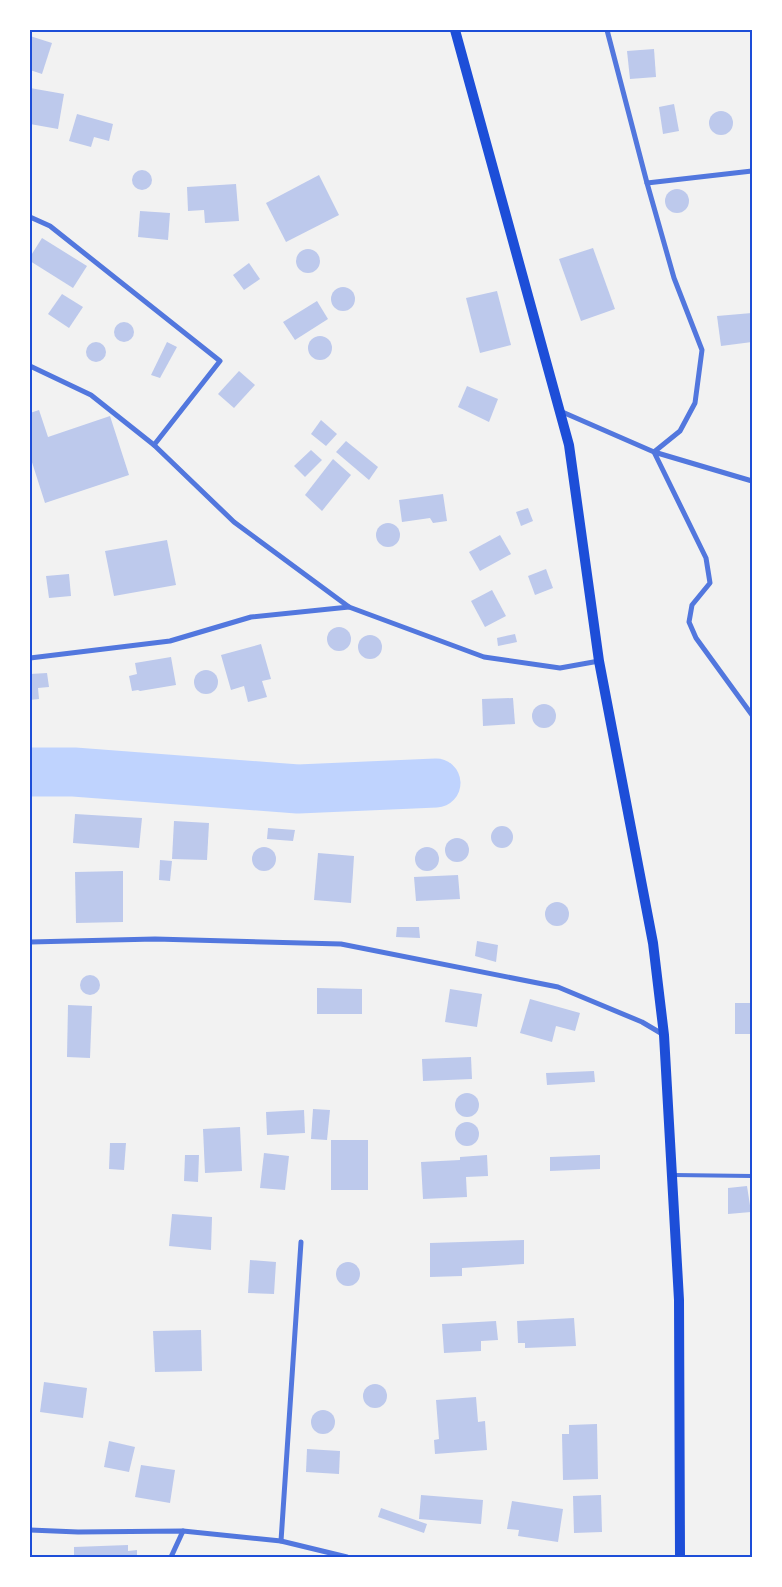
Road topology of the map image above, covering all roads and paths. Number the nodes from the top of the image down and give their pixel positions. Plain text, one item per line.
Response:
1 (455, 30) edge
2 (607, 30) edge
3 (752, 171) edge
4 (646, 183) junction
5 (30, 216) edge
6 (30, 366) edge
7 (560, 411) junction
8 (154, 445) junction
9 (654, 452) junction
10 (752, 481) edge
11 (349, 607) junction
12 (30, 658) edge
13 (599, 661) junction
14 (752, 715) edge
15 (30, 942) edge
16 (664, 1035) junction
17 (672, 1175) junction
18 (752, 1176) edge
19 (301, 1242) dead end
20 (30, 1530) edge
21 (183, 1531) junction
22 (281, 1541) junction
23 (171, 1557) edge
24 (347, 1557) edge
25 (680, 1557) edge

1 - 7 main road
2 - 4 street
3 - 4 street
4 - 9 street
5 - 8 street
6 - 8 street
7 - 9 street
7 - 13 main road
8 - 11 street
9 - 10 street
9 - 14 street
11 - 12 street
11 - 13 street
13 - 16 main road
15 - 16 street
16 - 17 main road
17 - 18 lane
17 - 25 main road
19 - 22 street
20 - 21 street
21 - 22 street
21 - 23 street
22 - 24 street

